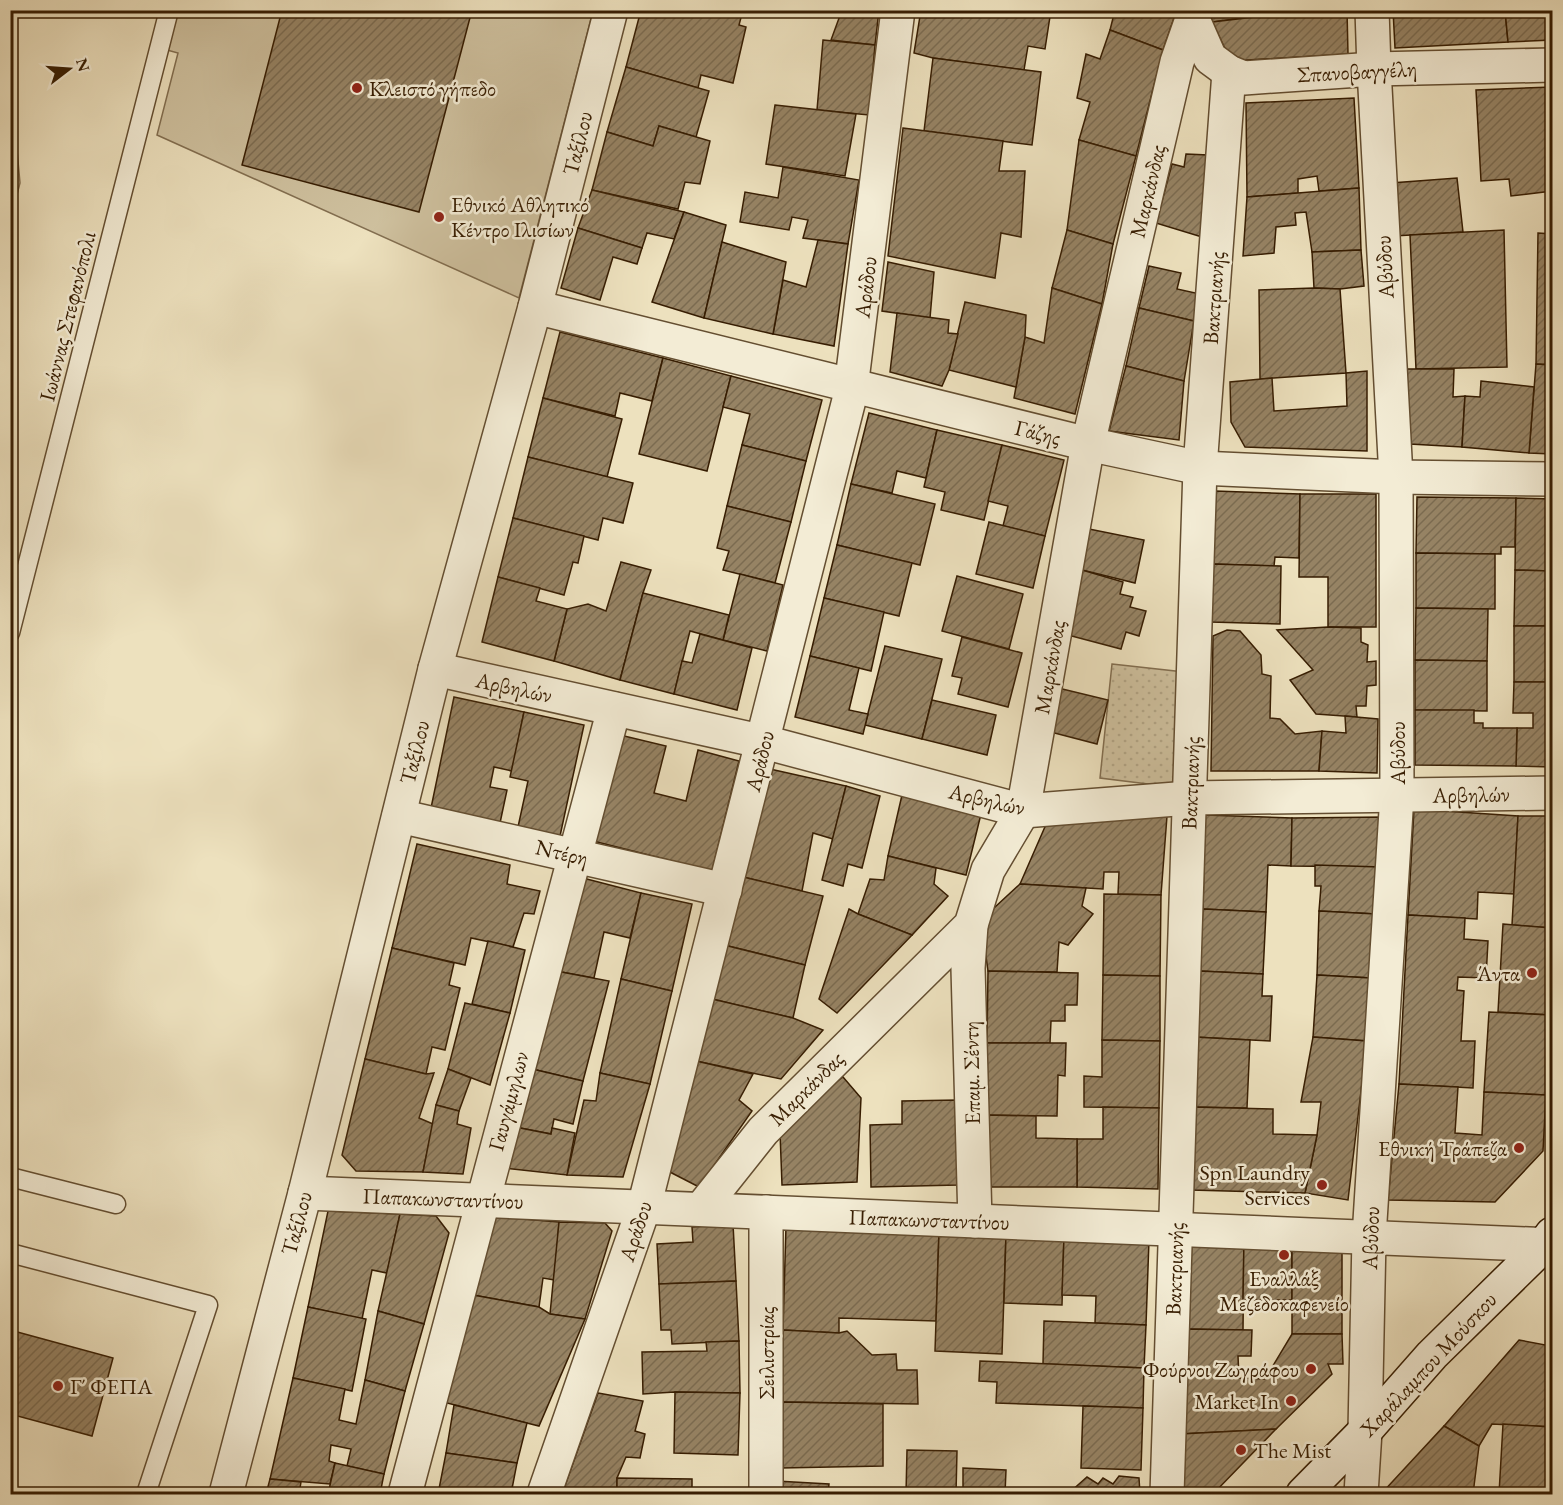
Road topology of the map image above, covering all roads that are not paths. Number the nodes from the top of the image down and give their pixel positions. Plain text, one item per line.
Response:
1 (169, 10) edge
2 (611, 10) edge
3 (898, 10) edge
4 (1372, 10) edge
5 (1190, 15) edge
6 (1552, 65) edge
7 (1374, 69) junction
8 (1237, 75) junction
9 (535, 307) junction
10 (853, 385) junction
11 (1088, 444) junction
12 (1200, 468) junction
13 (1396, 477) junction
14 (1552, 479) edge
15 (10, 633) edge
16 (435, 669) junction
17 (614, 709) junction
18 (764, 742) junction
19 (1552, 793) edge
20 (1397, 795) junction
21 (1189, 798) junction
22 (1023, 811) junction
23 (399, 816) junction
24 (575, 854) junction
25 (725, 890) junction
26 (970, 925) junction
27 (10, 1177) edge
28 (304, 1193) junction
29 (482, 1200) junction
30 (116, 1204) dead end
31 (644, 1207) junction
32 (701, 1209) junction
33 (766, 1212) junction
34 (975, 1221) junction
35 (1175, 1229) junction
36 (1369, 1237) junction
37 (1550, 1241) edge
38 (10, 1253) edge
39 (1365, 1431) junction
40 (146, 1494) edge
41 (226, 1494) edge
42 (405, 1494) edge
43 (544, 1494) edge
44 (766, 1494) edge
45 (1167, 1494) edge
46 (1303, 1494) edge
47 (1360, 1494) edge

1 - 15 lane, Ιωάννας Στεφανόπολι
2 - 9 street, Ταξίλου
3 - 10 street, Αράδου
4 - 7 street, Αβύδου
5 - 8 street
5 - 11 street, Μαρκάνδας
6 - 7 street, Σπανοβαγγέλη
7 - 8 street, Σπανοβαγγέλη
7 - 13 street, Αβύδου
8 - 12 street, Βακτριανής
9 - 10 street, Γάζης
9 - 16 street, Ταξίλου
10 - 11 street, Γάζης
10 - 18 street, Αράδου
11 - 12 street, Γάζης
11 - 22 street, Μαρκάνδας
12 - 13 street, Γάζης
12 - 21 street, Βακτριανής
13 - 14 street, Γάζης
13 - 20 street, Αβύδου
16 - 17 street, Αρβηλών
16 - 23 street, Ταξίλου
17 - 18 street, Αρβηλών
17 - 24 street, Γαυγάμηλων
18 - 22 street, Αρβηλών
18 - 25 street, Αράδου
19 - 20 street, Αρβηλών
20 - 21 street, Αρβηλών
20 - 36 street, Αβύδου
21 - 22 street, Αρβηλών
21 - 35 street, Βακτριανής
22 - 26 street, Μαρκάνδας
23 - 24 street, Ντέρη
23 - 28 street, Ταξίλου
24 - 25 street, Ντέρη
24 - 29 street, Γαυγάμηλων
25 - 31 street, Αράδου
26 - 32 street, Μαρκάνδας
26 - 34 street, Επαμ. Σέντη
27 - 30 lane
28 - 29 street, Παπακωνσταντίνου
28 - 41 street, Ταξίλου
29 - 31 street, Παπακωνσταντίνου
29 - 42 street, Γαυγάμηλων
31 - 32 street, Παπακωνσταντίνου
31 - 43 street, Αράδου
32 - 33 street, Παπακωνσταντίνου
33 - 34 street, Παπακωνσταντίνου
33 - 44 street, Σειλιστρίας
34 - 35 street, Παπακωνσταντίνου
35 - 36 street, Παπακωνσταντίνου
35 - 45 street, Βακτριανής
36 - 37 street, Παπακωνσταντίνου
36 - 39 street, Αβύδου
37 - 39 street, Χαράλαμπου Μούσκου
38 - 40 lane
39 - 46 street, Χαράλαμπου Μούσκου
39 - 47 street, Αβύδου

